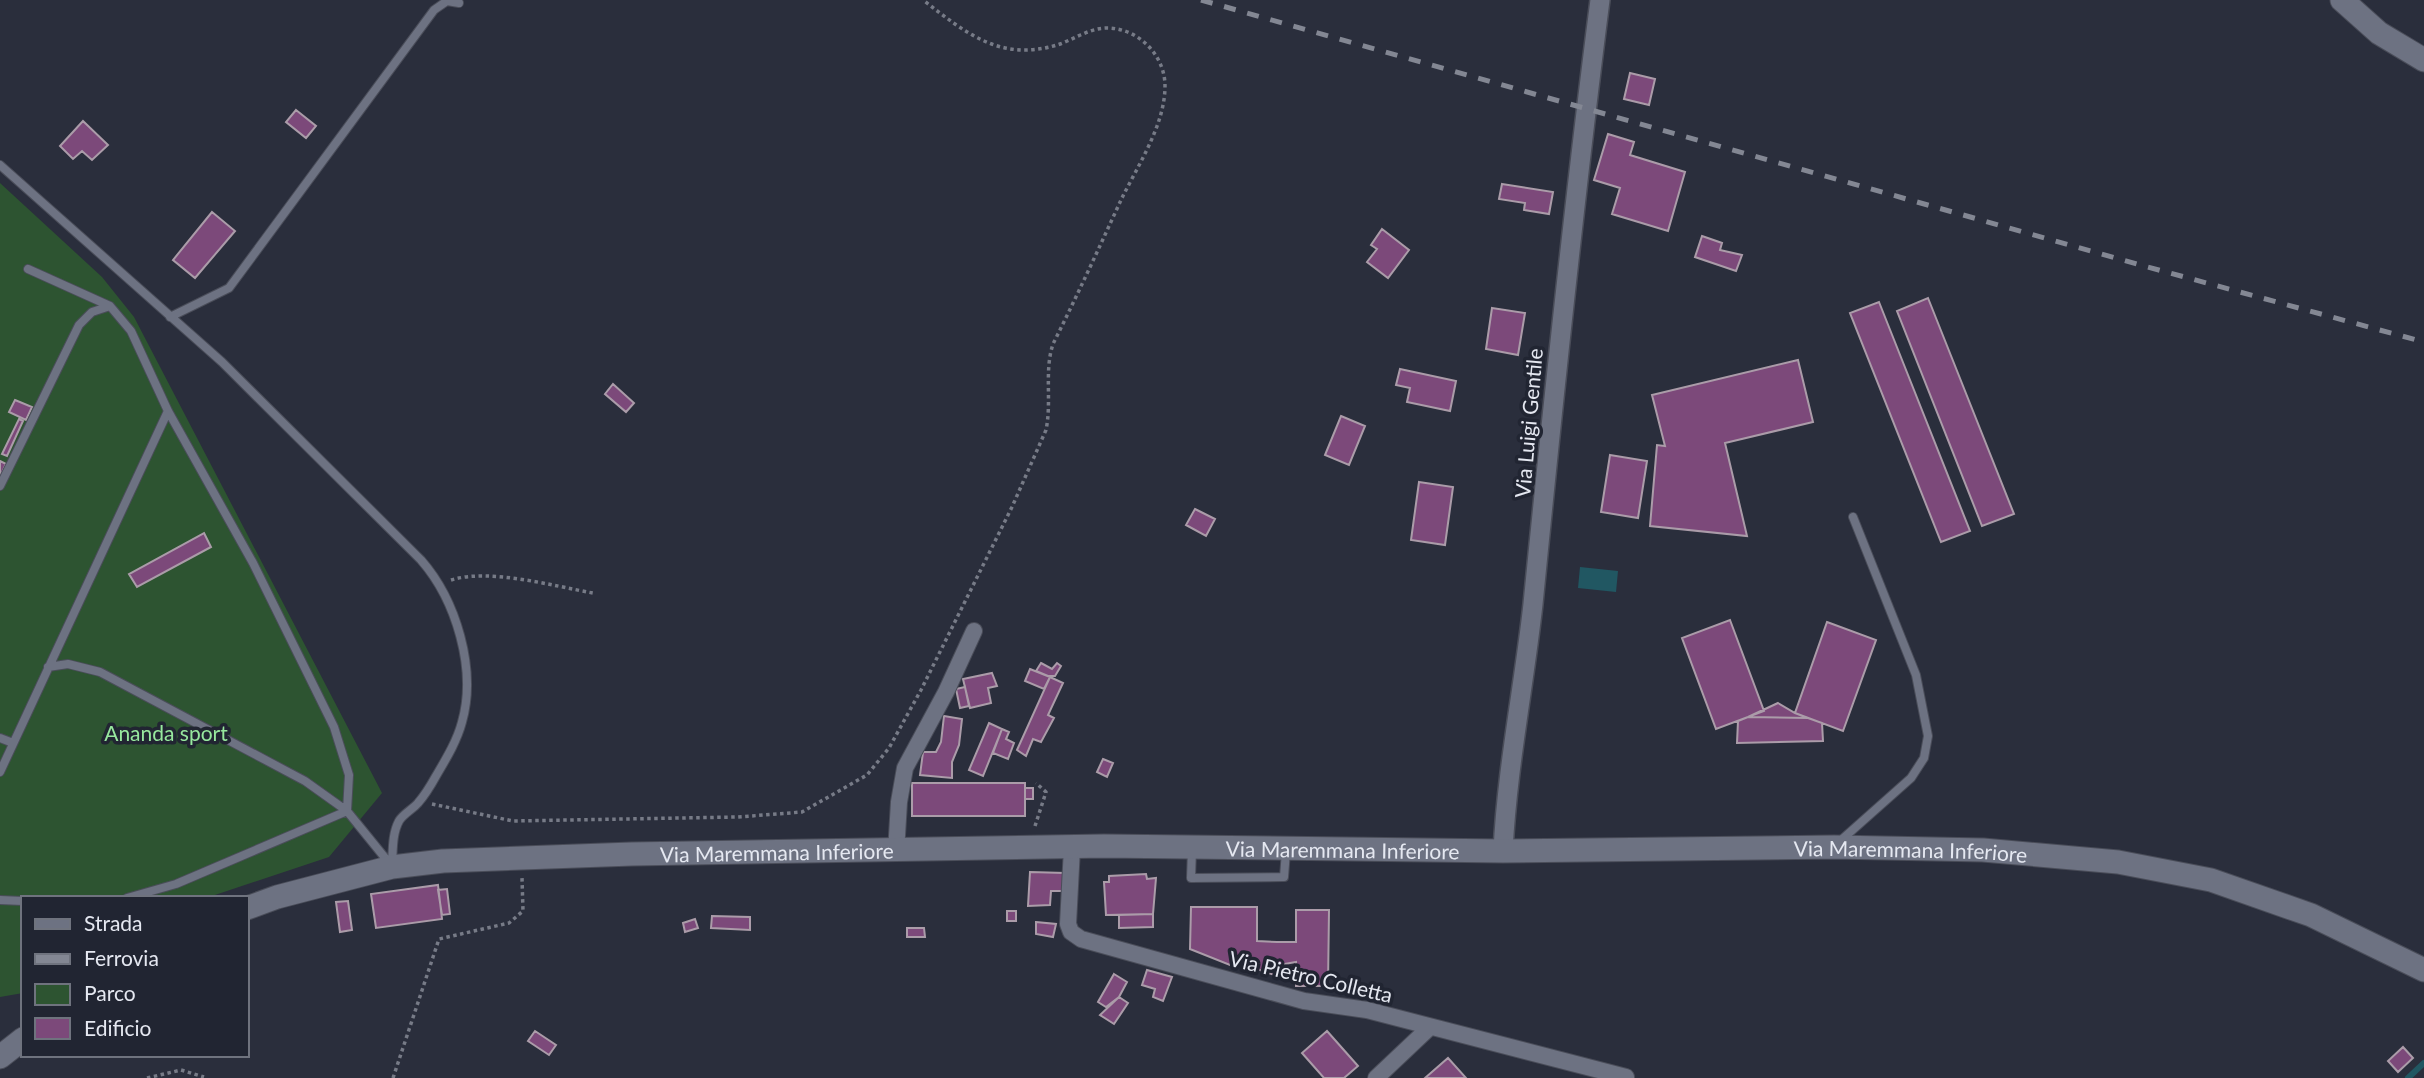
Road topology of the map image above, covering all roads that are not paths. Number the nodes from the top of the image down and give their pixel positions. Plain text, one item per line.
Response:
1 (1600, 0) edge
2 (2342, 0) edge
3 (459, 3) dead end
4 (2424, 60) edge
5 (0, 165) edge
6 (28, 269) dead end
7 (110, 306) junction
8 (170, 317) junction
9 (168, 411) junction
10 (0, 486) edge
11 (1853, 517) dead end
12 (974, 631) dead end
13 (48, 667) junction
14 (0, 738) edge
15 (13, 743) junction
16 (0, 772) edge
17 (347, 811) junction
18 (1834, 847) junction
19 (1072, 848) junction
20 (1503, 851) junction
21 (896, 852) junction
22 (392, 867) junction
23 (134, 896) edge
24 (2, 897) edge
25 (21, 901) edge
26 (248, 908) edge
27 (2424, 970) edge
28 (1430, 1027) junction
29 (21, 1041) edge
30 (0, 1057) edge
31 (1626, 1077) edge
32 (1376, 1078) edge

1 - 20 street, Via Luigi Gentile
2 - 4 main road
3 - 8 lane
5 - 8 lane
6 - 7 lane
7 - 9 lane
7 - 10 lane
8 - 22 lane
9 - 13 lane
9 - 17 lane
11 - 18 lane
12 - 21 street
13 - 15 lane
13 - 17 lane
14 - 15 lane
15 - 16 lane
17 - 22 lane
17 - 23 lane
18 - 20 main road, Via Maremmana Inferiore
18 - 27 main road, Via Maremmana Inferiore
19 - 20 main road, Via Maremmana Inferiore
19 - 21 main road, Via Maremmana Inferiore
19 - 28 street, Via Pietro Colletta
21 - 22 main road, Via Maremmana Inferiore
22 - 26 main road, Via Maremmana Inferiore
24 - 25 lane
28 - 31 street, Via Pietro Colletta
28 - 32 street
29 - 30 main road

